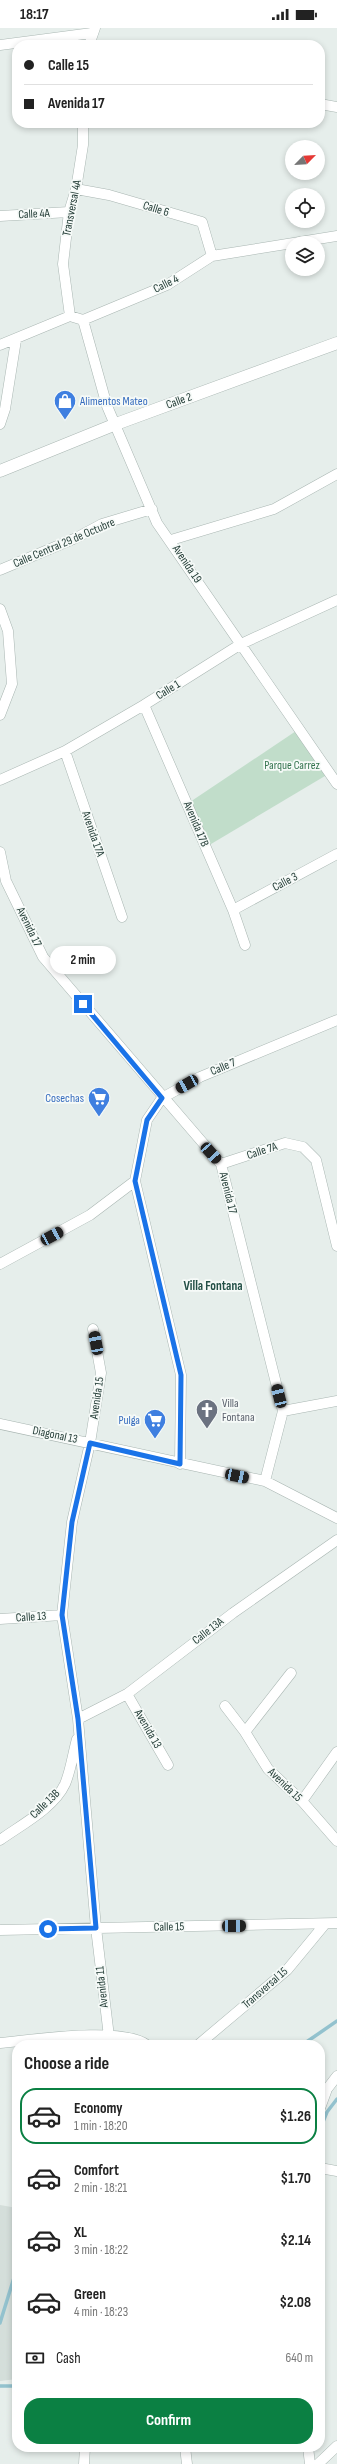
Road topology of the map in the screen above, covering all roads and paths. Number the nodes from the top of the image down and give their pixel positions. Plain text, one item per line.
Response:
1 (93, 30) edge
2 (31, 40) edge
3 (90, 40) edge
4 (12, 43) edge
5 (0, 45) edge
6 (325, 105) edge
7 (337, 107) edge
8 (83, 128) edge
9 (76, 189) junction
10 (69, 212) junction
11 (0, 216) edge
12 (337, 236) edge
13 (212, 256) junction
14 (70, 316) junction
15 (83, 320) junction
16 (16, 340) junction
17 (337, 343) edge
18 (0, 345) edge
19 (0, 424) edge
20 (116, 424) junction
21 (0, 471) edge
22 (337, 474) edge
23 (152, 510) junction
24 (171, 540) junction
25 (0, 570) edge
26 (337, 600) edge
27 (0, 609) edge
28 (241, 644) junction
29 (144, 705) junction
30 (0, 715) edge
31 (65, 751) junction
32 (0, 780) edge
33 (337, 784) edge
34 (0, 852) edge
35 (337, 854) edge
36 (233, 910) junction
37 (122, 916) dead end
38 (245, 945) dead end
39 (337, 1020) edge
40 (162, 1098) junction
41 (221, 1164) junction
42 (135, 1181) junction
43 (337, 1246) edge
44 (0, 1264) edge
45 (93, 1329) dead end
46 (337, 1401) edge
47 (283, 1411) junction
48 (0, 1424) edge
49 (90, 1443) junction
50 (180, 1464) junction
51 (265, 1481) junction
52 (337, 1518) edge
53 (337, 1540) edge
54 (62, 1615) junction
55 (0, 1618) edge
56 (291, 1673) dead end
57 (127, 1694) junction
58 (225, 1706) dead end
59 (78, 1719) junction
60 (245, 1732) junction
61 (79, 1733) junction
62 (337, 1752) edge
63 (168, 1765) dead end
64 (302, 1800) junction
65 (0, 1840) edge
66 (337, 1841) edge
67 (337, 1923) edge
68 (325, 1924) junction
69 (96, 1928) junction
70 (0, 1930) edge
71 (107, 2034) junction
72 (36, 2040) edge
73 (109, 2040) edge
74 (137, 2040) edge
75 (204, 2040) edge
76 (12, 2042) edge
77 (0, 2043) edge
78 (337, 2076) edge
79 (325, 2094) edge
80 (325, 2169) edge
81 (337, 2171) edge
82 (337, 2446) edge
83 (85, 2452) edge
84 (186, 2452) edge
85 (309, 2452) edge
86 (84, 2464) edge
87 (187, 2464) edge
88 (310, 2464) edge
89 (318, 2464) edge

1 - 2 street
1 - 3 street
4 - 5 street
6 - 7 street
8 - 9 street, Transversal 4A
9 - 10 street, Transversal 4A
9 - 13 street, Calle 6
10 - 11 street, Calle 4A
10 - 14 street, Transversal 4A
12 - 13 street, Calle 4
13 - 15 street, Calle 4
14 - 15 street
14 - 16 street
15 - 20 street, Avenida 19
16 - 18 street
16 - 19 street
17 - 20 street, Calle 2
20 - 21 street, Calle 2
20 - 23 street, Avenida 19
22 - 24 street
23 - 24 street, Avenida 19
23 - 25 street, Calle Central 29 de Octubre
24 - 28 street, Avenida 19
26 - 28 street, Calle 1
27 - 30 street
28 - 29 street, Calle 1
28 - 33 street, Avenida 19
29 - 31 street, Calle 1
29 - 36 street, Avenida 17B
31 - 32 street, Calle 1
31 - 37 street, Avenida 17A
34 - 40 street, Avenida 17
35 - 36 street, Calle 3
36 - 38 street, Avenida 17B
39 - 40 street, Calle 7
40 - 41 street, Avenida 17
40 - 42 street, Calle 7
41 - 43 street, Calle 7A
41 - 47 street, Avenida 17
42 - 44 street
42 - 50 street
45 - 49 street, Avenida 15
46 - 47 street
47 - 51 street, Avenida 17
48 - 49 street, Diagonal 13
49 - 50 street, Diagonal 13
49 - 54 street, Avenida 15
50 - 51 street, Diagonal 13
51 - 52 street, Diagonal 13
53 - 57 street, Calle 13A
54 - 55 street, Calle 13
54 - 59 street, Avenida 15
56 - 60 street
57 - 59 street, Calle 13A
57 - 63 street, Avenida 13
58 - 60 street, Avenida 15
59 - 61 street, Avenida 11
60 - 64 street, Avenida 15
61 - 65 street, Calle 13B
61 - 69 street, Avenida 11
62 - 64 street
64 - 66 street, Avenida 15
67 - 68 street, Calle 15
68 - 69 street, Calle 15
68 - 75 street, Transversal 15
69 - 70 street, Calle 15
69 - 71 street, Avenida 11
71 - 72 street
71 - 73 street, Avenida 11
71 - 74 street
76 - 77 street
78 - 79 street
80 - 81 street
82 - 89 street
83 - 86 street
84 - 87 street
85 - 88 street

